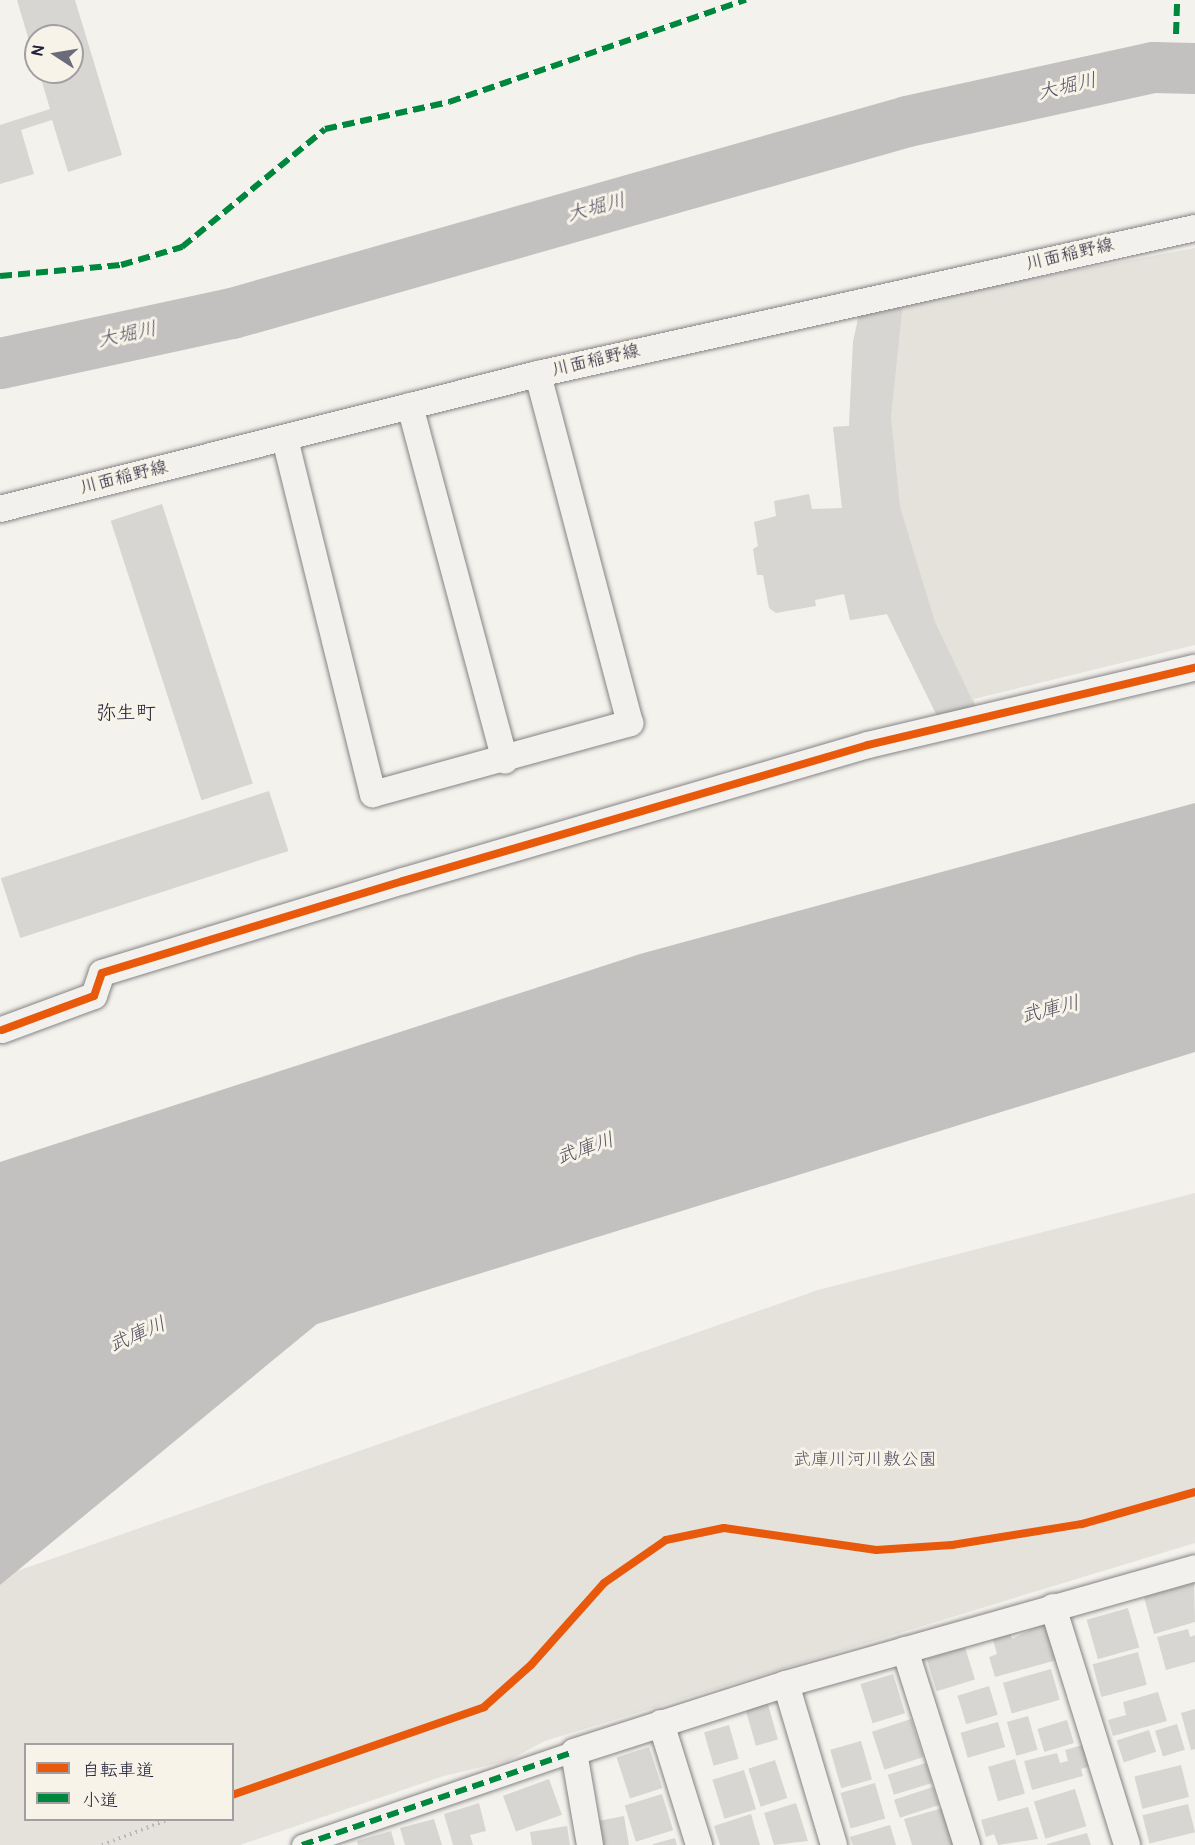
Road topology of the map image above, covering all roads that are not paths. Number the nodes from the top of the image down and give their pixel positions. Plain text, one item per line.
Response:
1 (1195, 228) edge
2 (538, 374) junction
3 (410, 406) junction
4 (285, 439) junction
5 (0, 509) edge
6 (1195, 669) edge
7 (505, 760) junction
8 (3, 1030) dead end
9 (1195, 1568) edge
10 (1053, 1607) junction
11 (905, 1650) junction
12 (786, 1684) junction
13 (661, 1723) junction
14 (574, 1752) junction
15 (302, 1845) edge
16 (590, 1845) edge
17 (699, 1845) edge
18 (834, 1845) edge
19 (968, 1845) edge
20 (1127, 1845) edge

1 - 2 street, 川面稲野線
2 - 3 street, 川面稲野線
2 - 7 street
3 - 4 street, 川面稲野線
3 - 7 street
4 - 5 street, 川面稲野線
4 - 7 street
6 - 8 street
9 - 10 street
10 - 11 street
10 - 20 street
11 - 12 street
11 - 19 street
12 - 13 street
12 - 18 street
13 - 14 street
13 - 17 street
14 - 15 street
14 - 16 street

